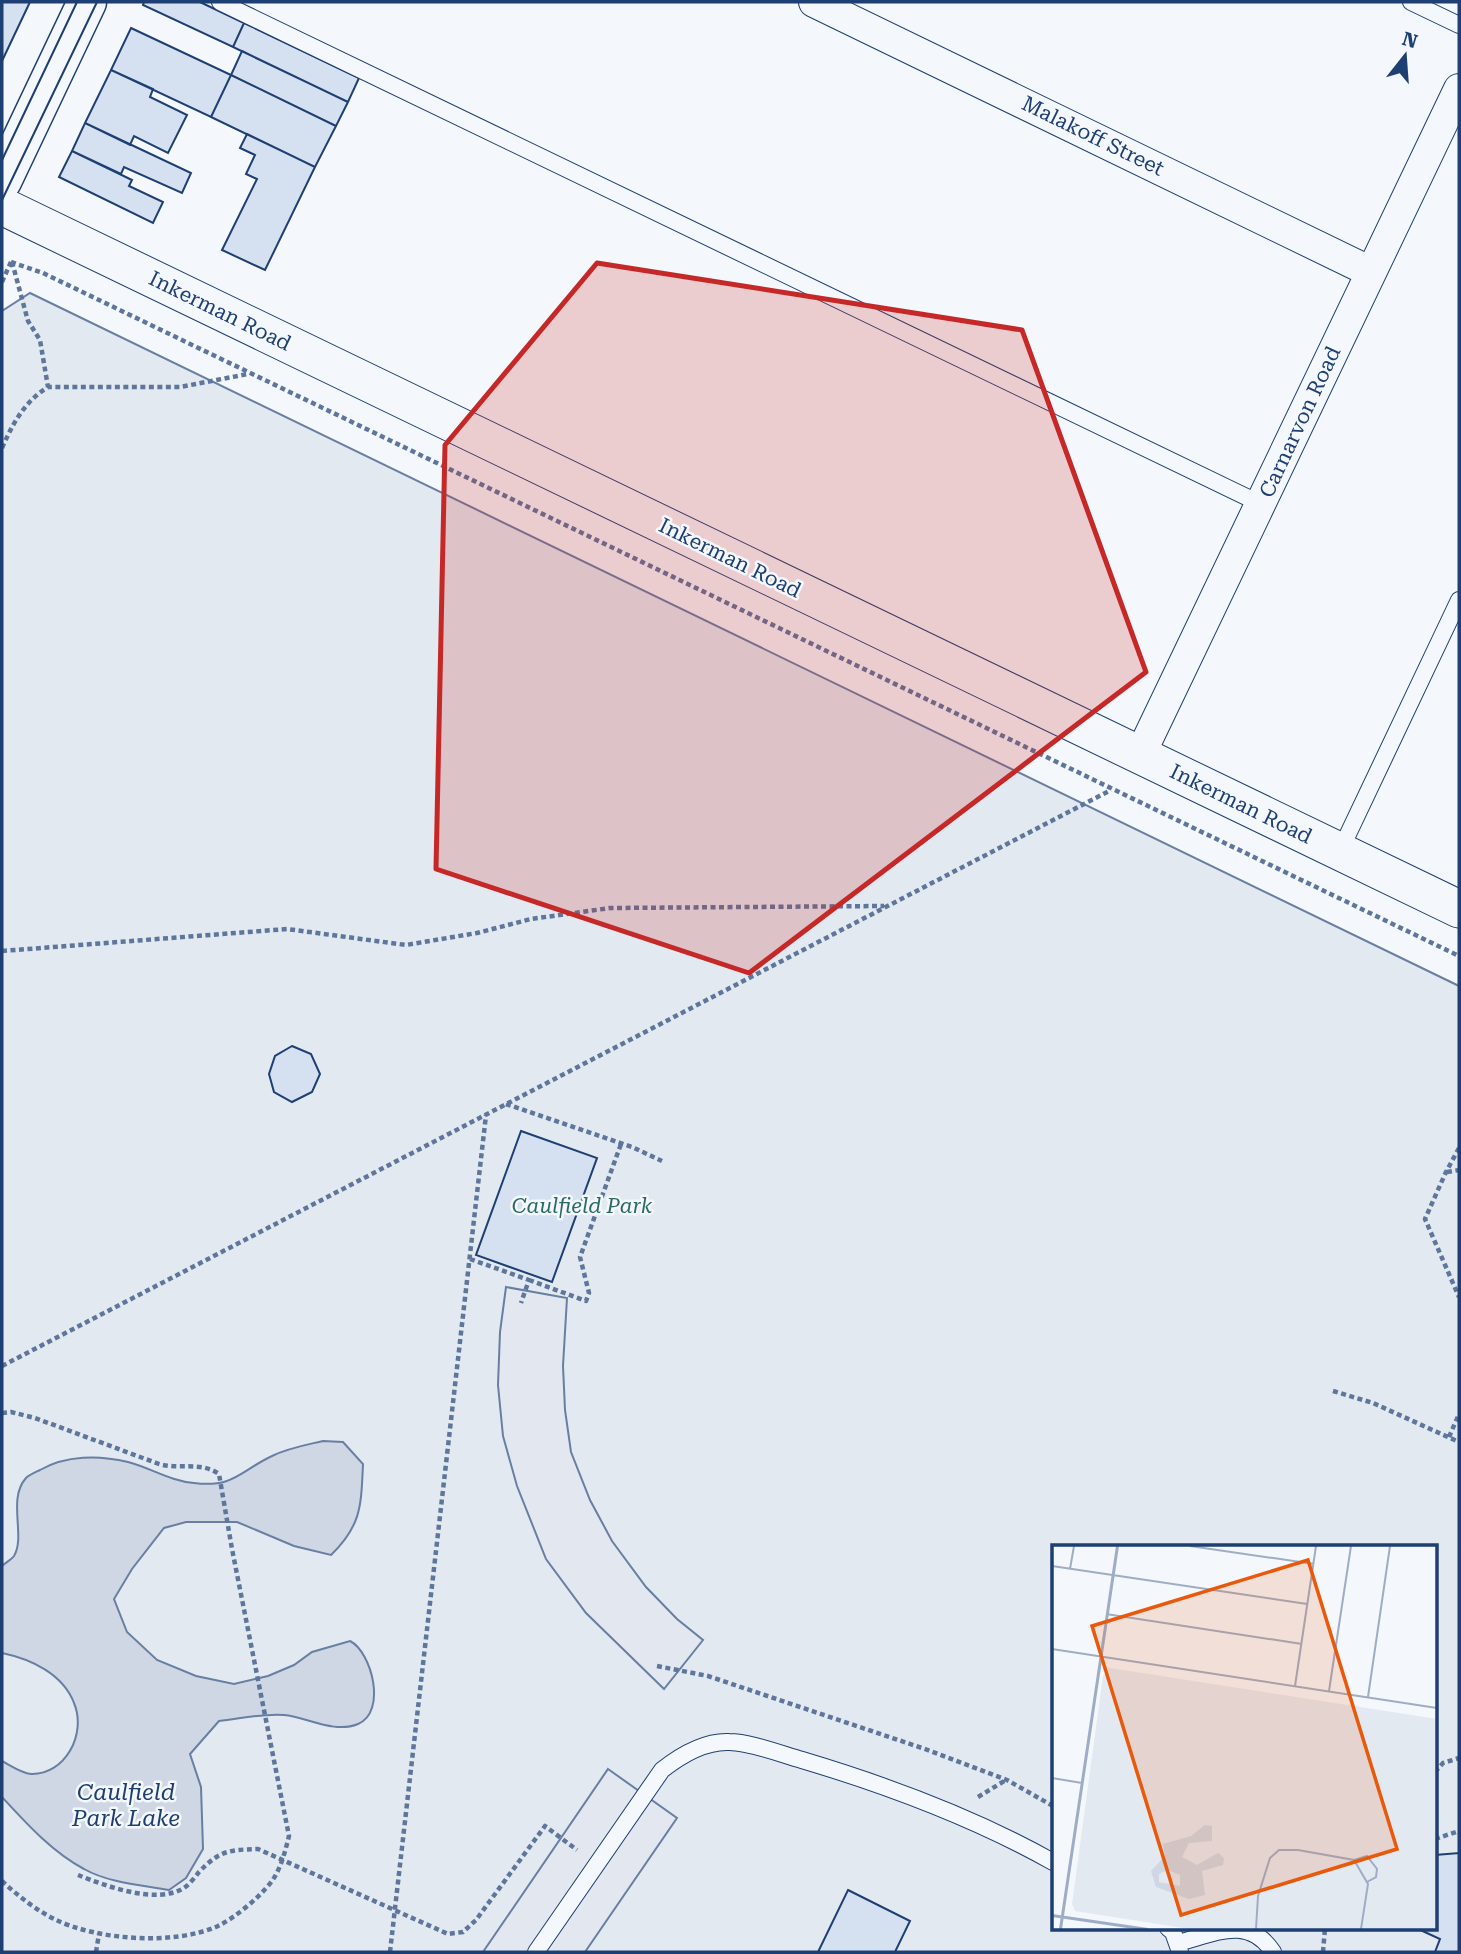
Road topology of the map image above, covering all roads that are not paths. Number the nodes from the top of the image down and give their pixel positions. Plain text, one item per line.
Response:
1 (87, 2) edge
2 (220, 2) edge
3 (814, 2) edge
4 (1411, 2) edge
5 (1459, 25) edge
6 (1459, 89) edge
7 (2, 181) edge
8 (2, 206) edge
9 (1371, 272) junction
10 (1261, 504) junction
11 (1459, 600) edge
12 (1140, 755) junction
13 (1340, 851) junction
14 (1459, 909) edge
15 (1052, 1862) edge
16 (1170, 1930) edge
17 (1234, 1930) edge
18 (1246, 1930) edge
19 (1179, 1948) edge
20 (536, 1952) edge
21 (1273, 1952) edge

1 - 7 main road
2 - 10 lane
3 - 9 street, Malakoff Street
4 - 5 lane
6 - 9 street, Carnarvon Road
8 - 12 street, Inkerman Road
9 - 10 street, Carnarvon Road
10 - 12 street, Carnarvon Road
11 - 13 lane
12 - 13 street, Inkerman Road
13 - 14 street, Inkerman Road
15 - 20 lane
16 - 19 lane
17 - 19 lane
18 - 21 lane

